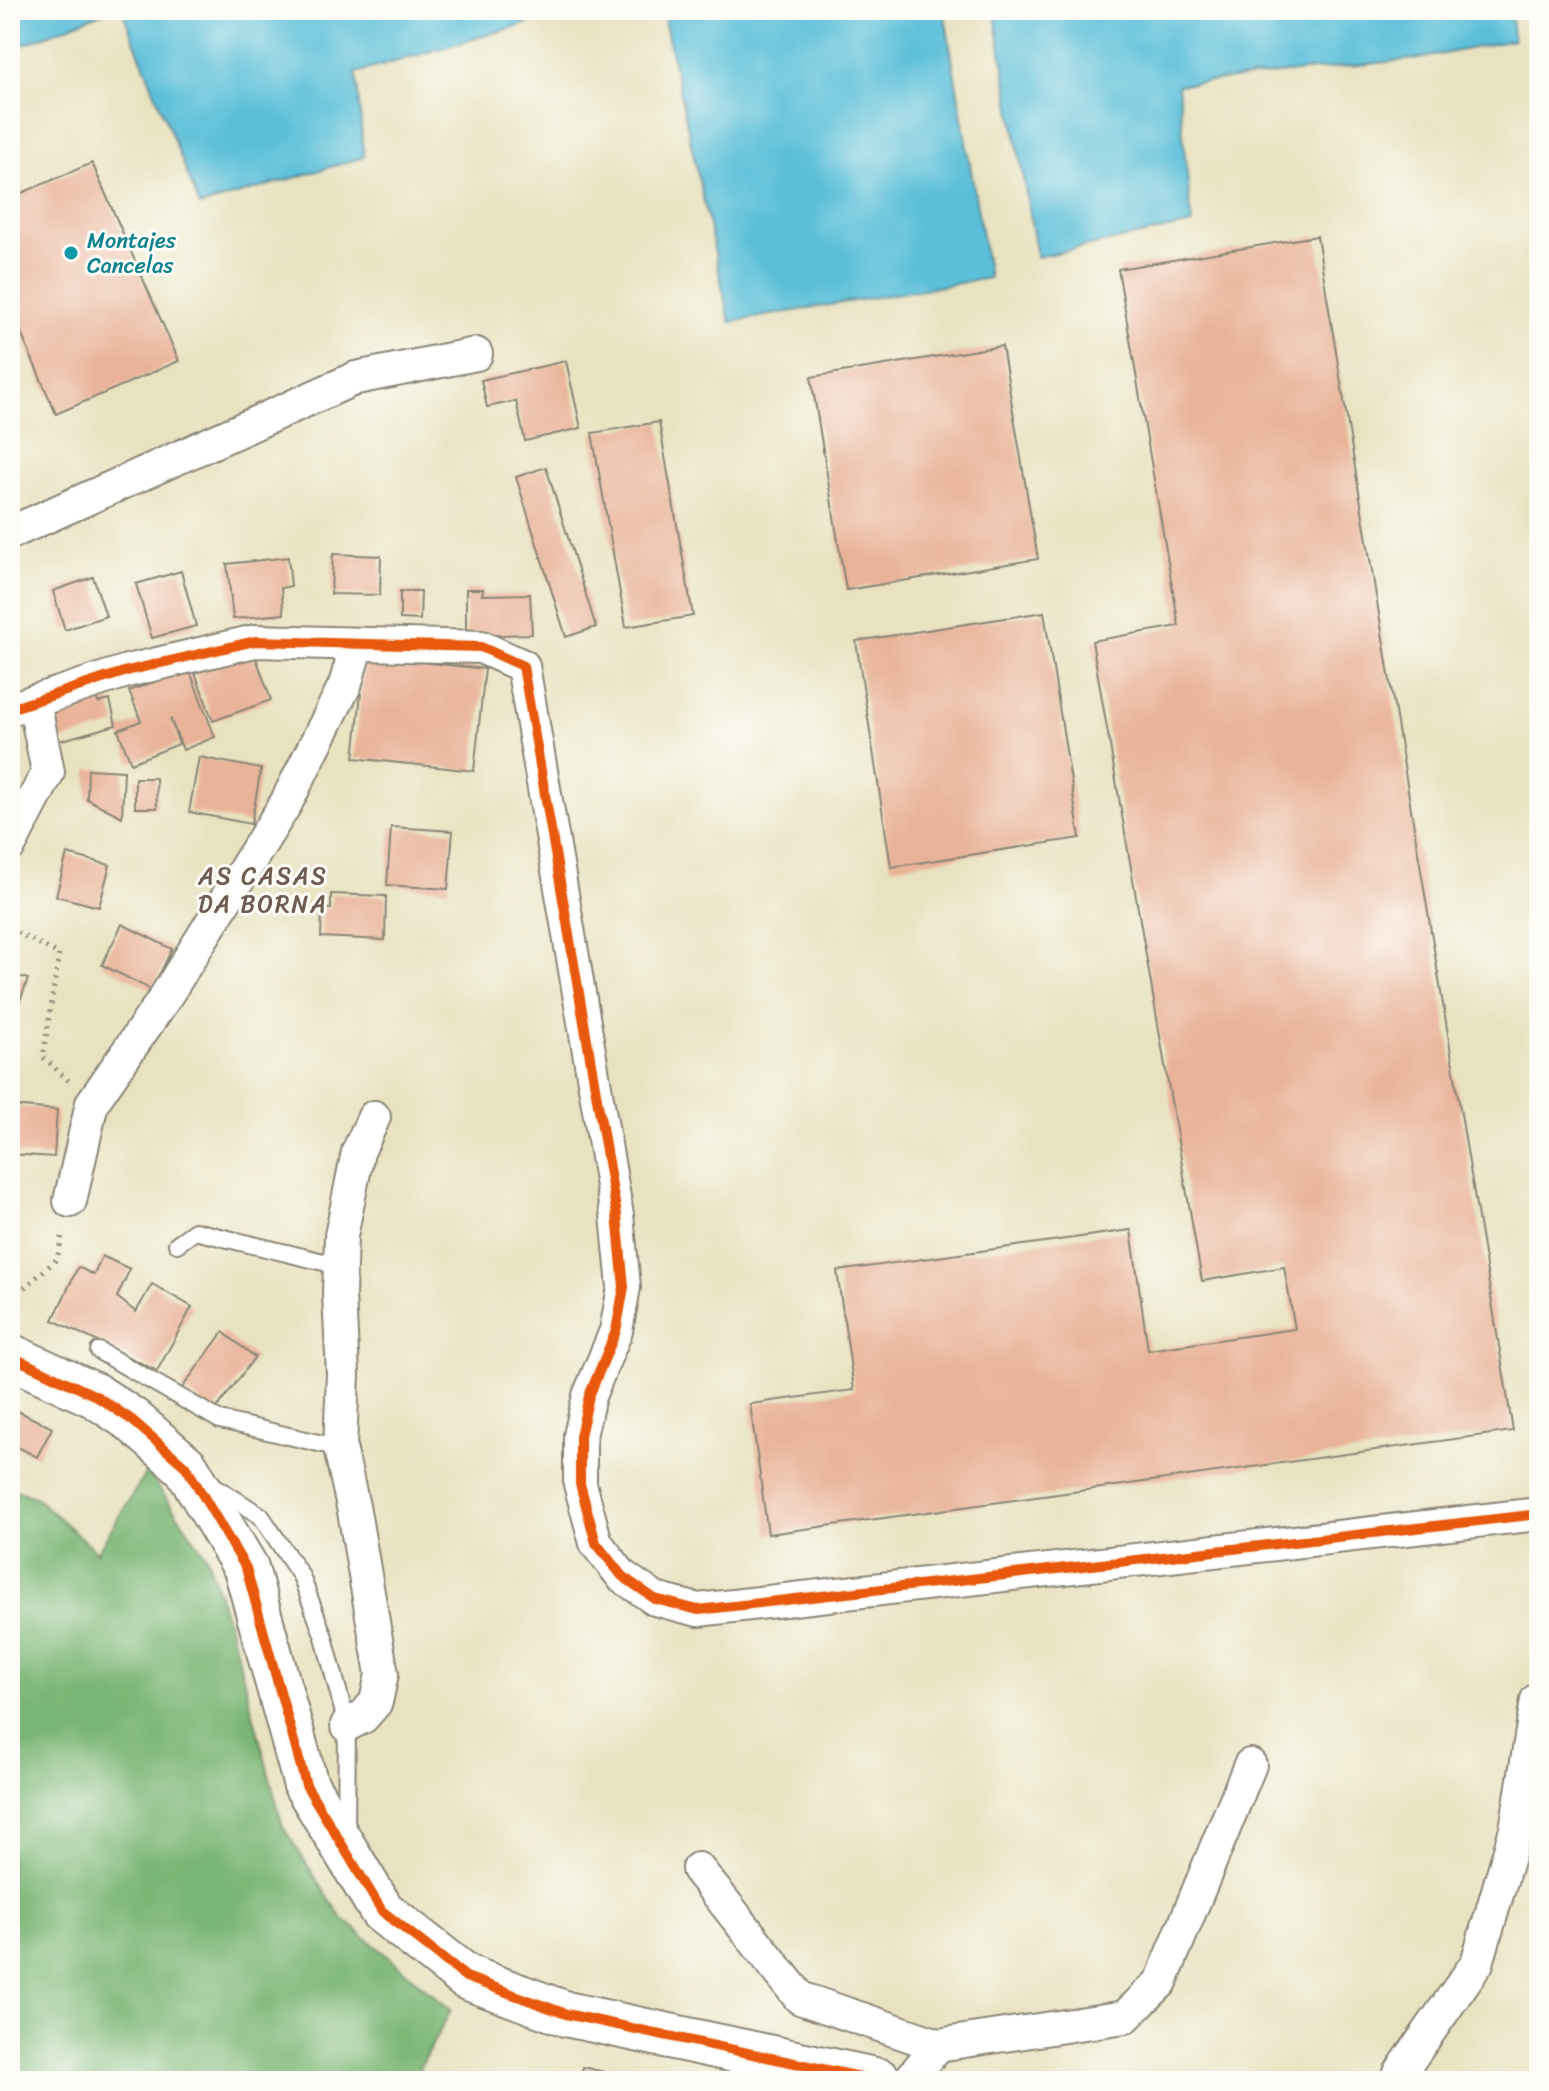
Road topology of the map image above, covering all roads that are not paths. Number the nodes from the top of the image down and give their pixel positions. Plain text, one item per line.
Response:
1 (476, 354) dead end
2 (10, 533) edge
3 (357, 644) junction
4 (22, 705) edge
5 (10, 845) edge
6 (374, 1117) dead end
7 (70, 1201) road end
8 (177, 1244) dead end
9 (340, 1266) junction
10 (99, 1351) dead end
11 (10, 1356) edge
12 (340, 1448) junction
13 (186, 1467) junction
14 (1539, 1514) edge
15 (1537, 1700) dead end
16 (347, 1725) junction
17 (1250, 1765) dead end
18 (346, 1852) junction
19 (698, 1869) dead end
20 (938, 2045) junction
21 (879, 2081) edge
22 (909, 2081) edge
23 (1398, 2081) edge

1 - 2 street
3 - 4 street
3 - 7 street
3 - 14 street
4 - 5 street
6 - 9 street
8 - 9 lane
9 - 12 street
10 - 12 lane
11 - 13 main road
12 - 16 street
13 - 16 lane
13 - 18 main road
15 - 23 street
16 - 18 lane
17 - 20 street
18 - 21 main road
19 - 20 street
20 - 22 street

